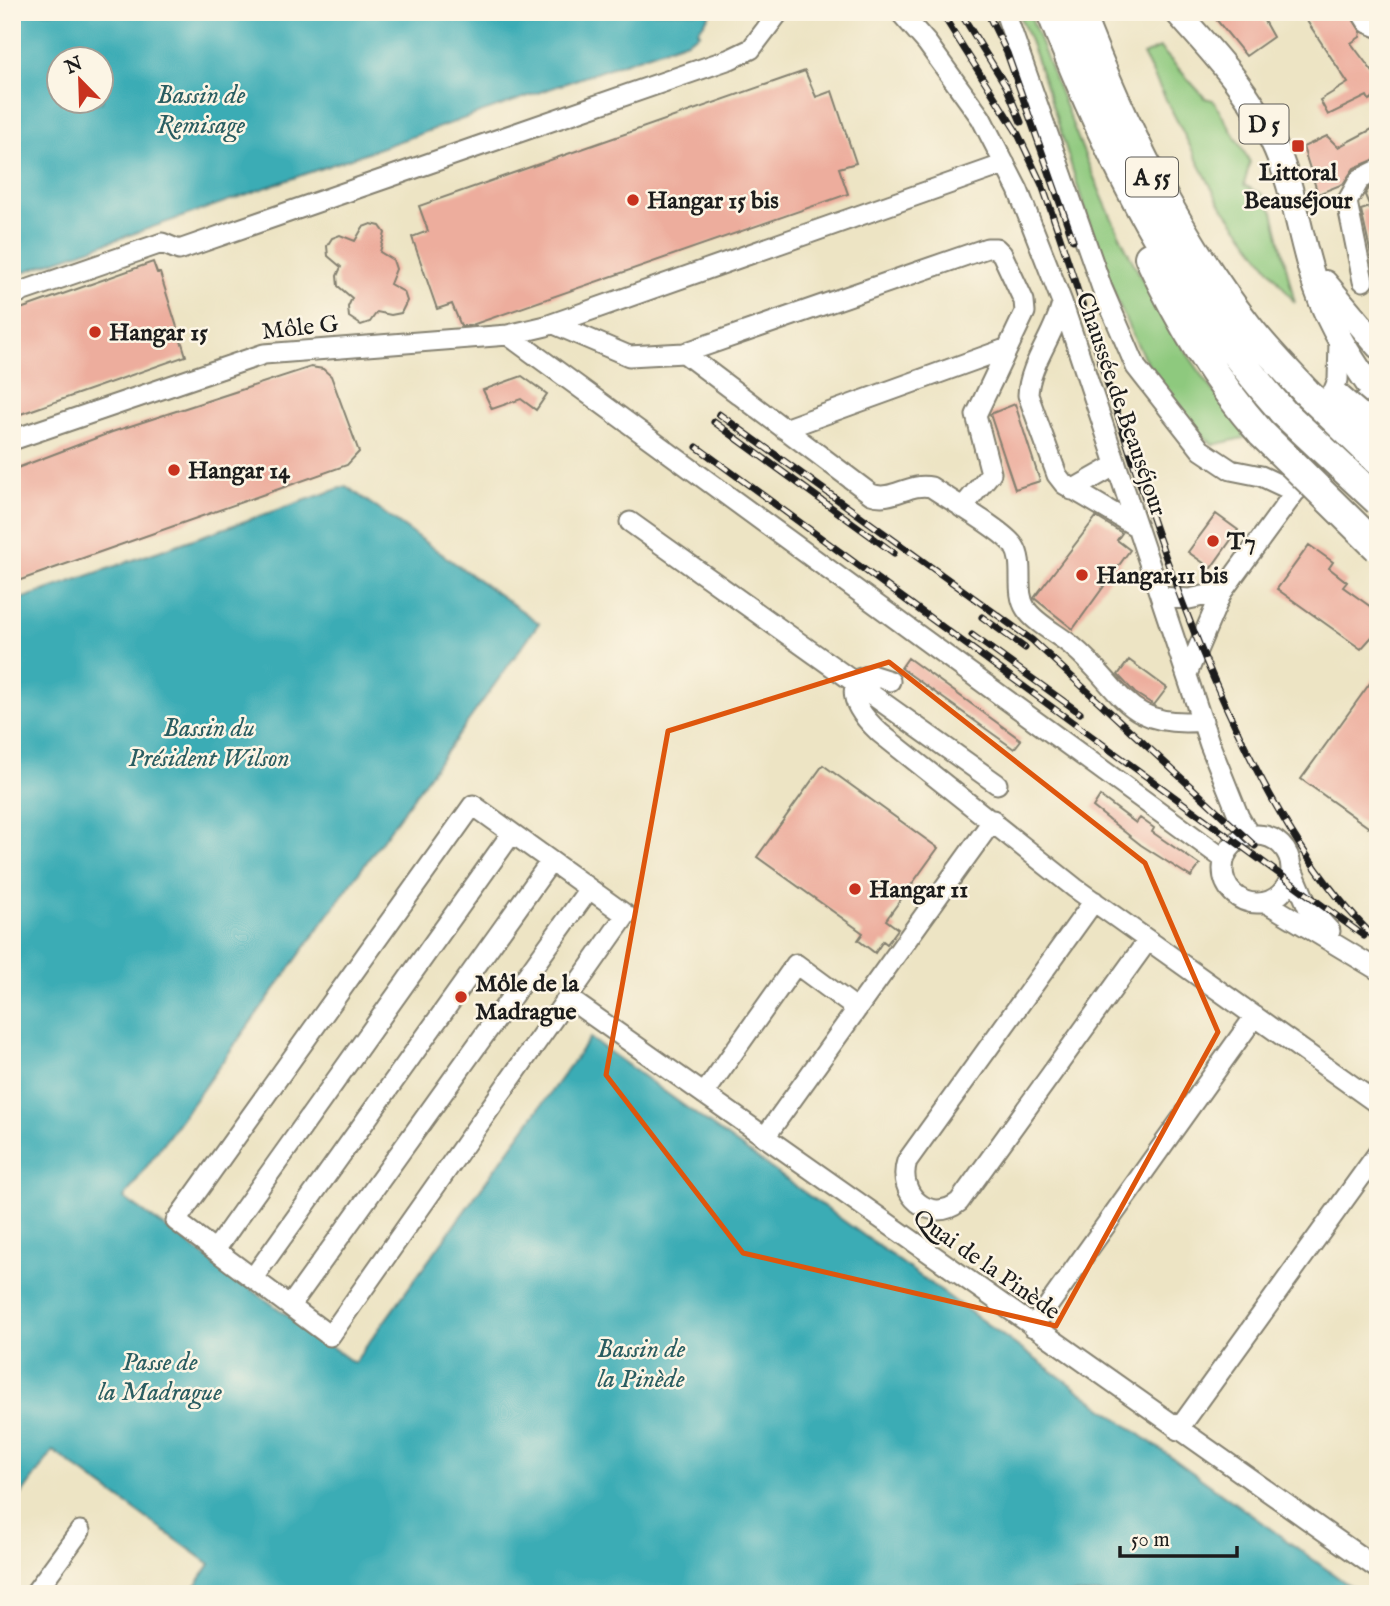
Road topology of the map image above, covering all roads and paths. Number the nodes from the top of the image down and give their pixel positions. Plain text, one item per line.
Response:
1 (779, 12) edge
2 (900, 12) edge
3 (1005, 12) edge
4 (1051, 12) edge
5 (1079, 12) edge
6 (1177, 12) edge
7 (1361, 12) edge
8 (1378, 27) edge
9 (1005, 164) junction
10 (1378, 170) edge
11 (1125, 182) junction
12 (1310, 258) junction
13 (1363, 281) dead end
14 (12, 295) edge
15 (1062, 302) junction
16 (554, 324) junction
17 (509, 335) junction
18 (1339, 341) junction
19 (1378, 346) edge
20 (1008, 348) junction
21 (684, 353) junction
22 (1312, 386) junction
23 (1378, 398) edge
24 (1323, 418) junction
25 (784, 429) junction
26 (1378, 433) edge
27 (12, 440) edge
28 (1303, 443) junction
29 (1378, 444) edge
30 (1347, 447) junction
31 (1378, 461) edge
32 (1116, 465) junction
33 (1261, 476) junction
34 (1072, 490) junction
35 (1292, 491) junction
36 (1378, 501) edge
37 (962, 508) junction
38 (630, 522) dead end
39 (1138, 527) junction
40 (1378, 548) edge
41 (1222, 592) junction
42 (1161, 597) junction
43 (1187, 674) junction
44 (890, 681) dead end
45 (855, 683) junction
46 (1203, 721) junction
47 (997, 785) dead end
48 (993, 820) junction
49 (512, 833) junction
50 (1250, 836) junction
51 (1224, 859) junction
52 (551, 861) junction
53 (1291, 867) junction
54 (589, 889) junction
55 (1094, 901) junction
56 (1265, 902) junction
57 (1148, 940) junction
58 (1357, 956) junction
59 (1378, 971) edge
60 (568, 998) junction
61 (858, 1009) junction
62 (1255, 1016) junction
63 (704, 1094) junction
64 (1378, 1104) edge
65 (765, 1137) junction
66 (1378, 1153) edge
67 (215, 1250) junction
68 (253, 1279) junction
69 (290, 1306) junction
70 (1033, 1327) junction
71 (1178, 1430) junction
72 (80, 1531) dead end
73 (1378, 1569) edge
74 (34, 1594) edge

1 - 14 street
2 - 9 street, Chaussée de Beauséjour
3 - 33 street
4 - 11 highway, A 55
5 - 22 highway, A 55
6 - 12 main road, D 5
7 - 8 street
9 - 15 street, Chaussée de Beauséjour
9 - 16 street, Môle G
10 - 13 street
11 - 36 highway, A 55, bridge
11 - 40 highway, bridge
12 - 18 main road, D 5
12 - 19 main road, D 5
15 - 32 street, Chaussée de Beauséjour
15 - 34 street
16 - 17 street, Môle G
16 - 21 street
17 - 27 street, Môle G
17 - 51 street
18 - 23 main road, D 5
18 - 24 street
20 - 21 street
20 - 25 street
20 - 37 street
21 - 25 street
22 - 26 highway, bridge
22 - 31 highway, A 55, bridge
23 - 24 street
23 - 30 street
24 - 28 street
25 - 37 street
28 - 33 street
28 - 35 street
29 - 30 street
30 - 35 street
32 - 34 street
32 - 39 street, Chaussée de Beauséjour
33 - 35 street
34 - 39 street
35 - 41 street
37 - 46 street
38 - 45 street
39 - 42 street, Chaussée de Beauséjour
41 - 42 street
41 - 43 street
42 - 43 street, Chaussée de Beauséjour
43 - 46 street, Chaussée de Beauséjour
44 - 45 street
45 - 47 street
45 - 48 street
46 - 50 street, Chaussée de Beauséjour
48 - 55 street
48 - 61 street
49 - 52 street
49 - 67 street
49 - 67 street
50 - 51 street
50 - 53 street
51 - 56 street
52 - 54 street
52 - 68 street
53 - 56 street
53 - 58 street
54 - 60 street
54 - 69 street
55 - 57 street
55 - 57 street
56 - 58 street
57 - 62 street
58 - 59 street
60 - 63 street, Quai de la Pinède
60 - 69 street
61 - 63 street
61 - 65 street
62 - 64 street
62 - 70 street
63 - 65 street, Quai de la Pinède
65 - 70 street, Quai de la Pinède
66 - 71 street
67 - 68 street
68 - 69 street
70 - 71 street, Quai de la Pinède
71 - 73 street, Quai de la Pinède
72 - 74 street

